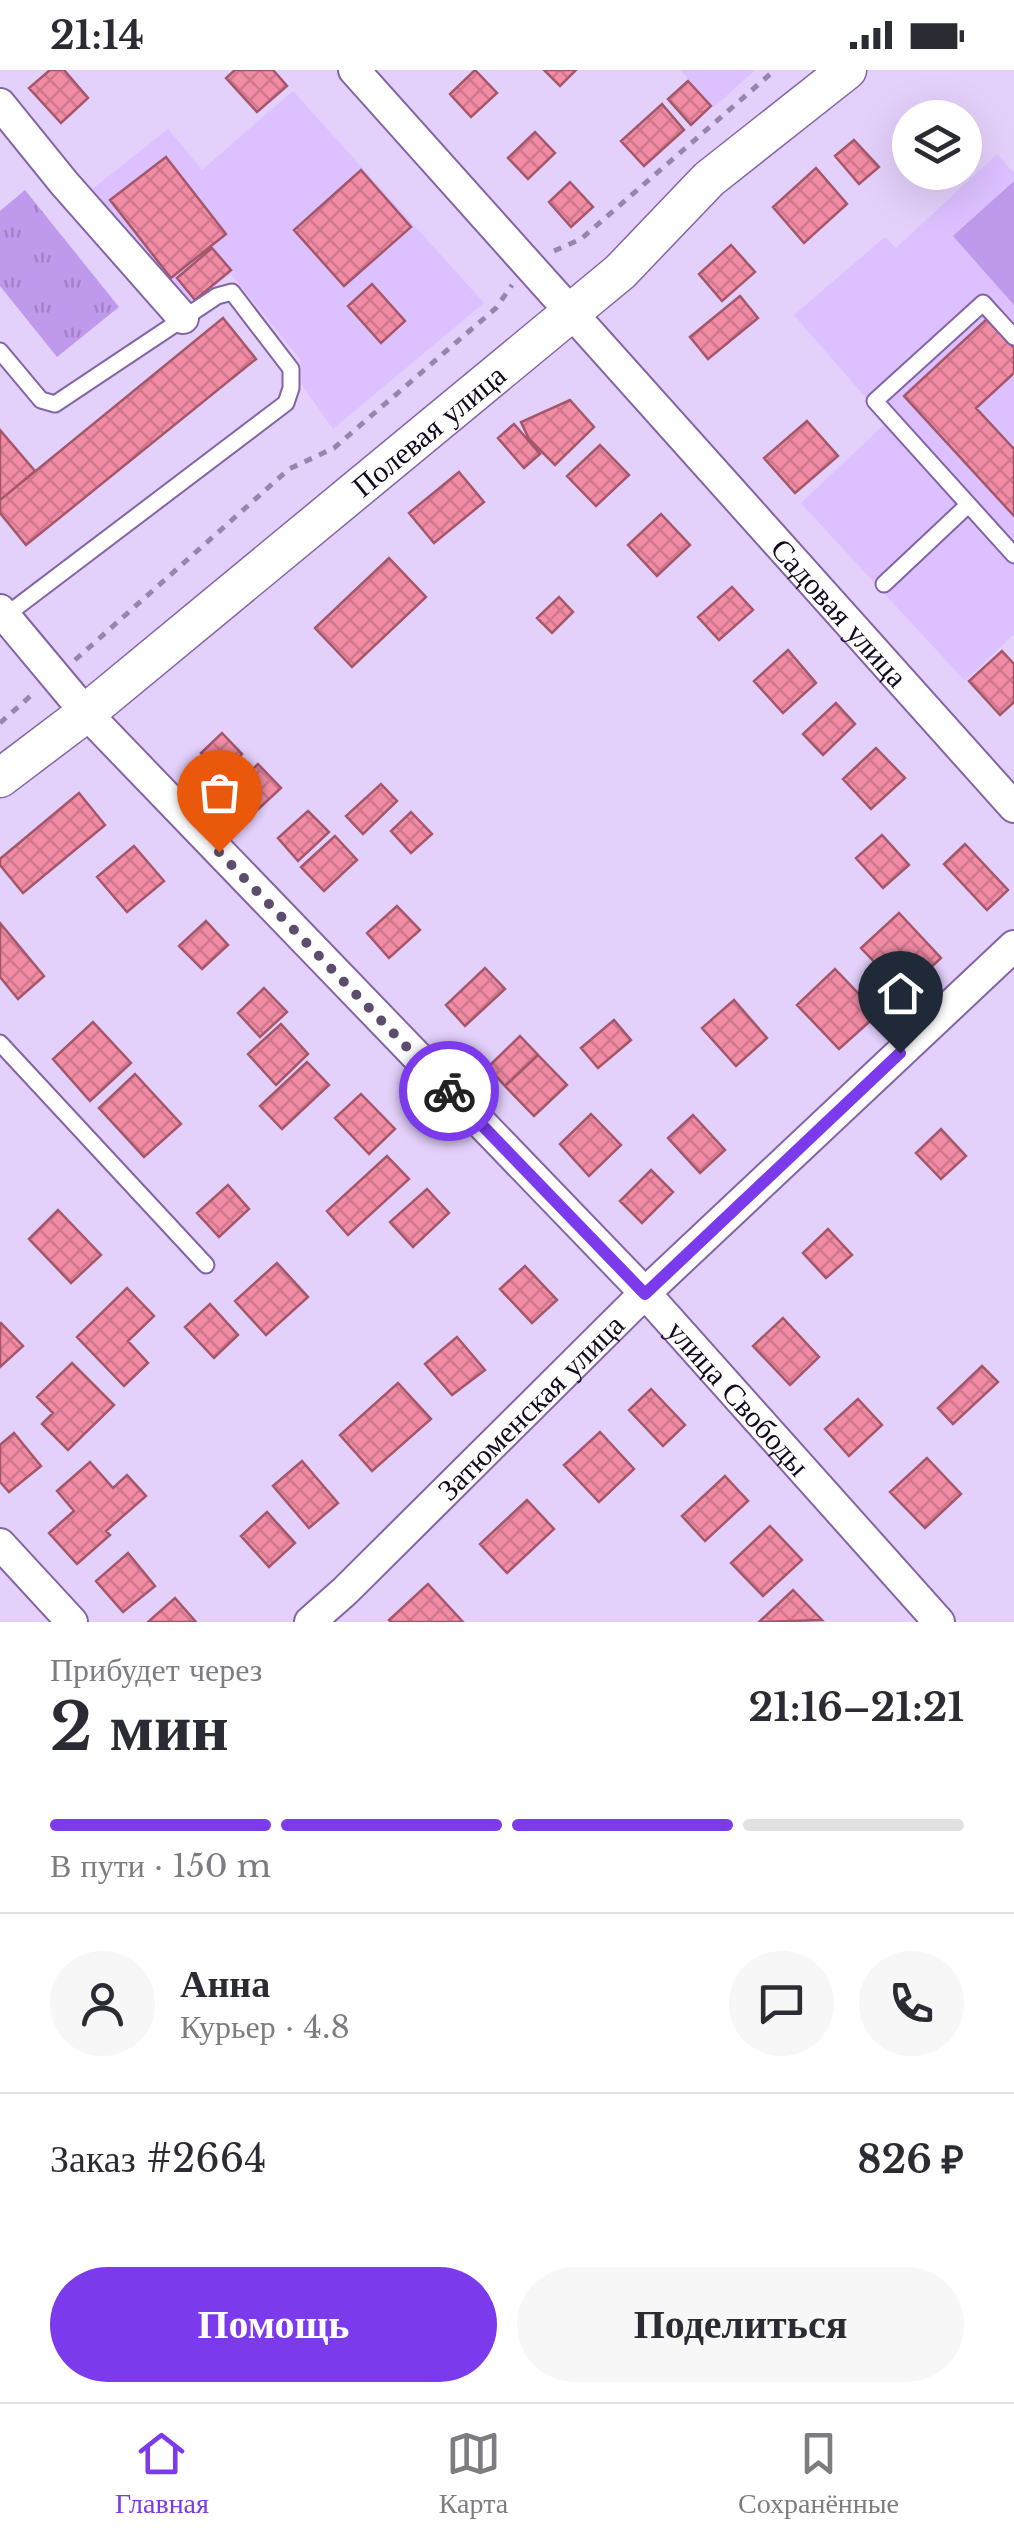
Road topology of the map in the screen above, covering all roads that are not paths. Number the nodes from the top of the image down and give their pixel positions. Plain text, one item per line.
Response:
1 (354, 70) edge
2 (847, 70) edge
3 (0, 104) edge
4 (570, 314) junction
5 (183, 318) junction
6 (1014, 337) edge
7 (0, 351) edge
8 (968, 505) junction
9 (1014, 555) edge
10 (884, 584) dead end
11 (3, 613) edge
12 (86, 714) junction
13 (0, 778) edge
14 (1014, 807) edge
15 (1014, 946) edge
16 (0, 1042) edge
17 (206, 1265) dead end
18 (645, 1294) junction
19 (0, 1544) edge
20 (72, 1622) edge
21 (310, 1622) edge
22 (938, 1622) edge

1 - 4 street
2 - 4 street, Полевая улица
3 - 5 street
4 - 12 street, Полевая улица
4 - 14 street, Садовая улица
5 - 7 lane
5 - 11 lane
6 - 8 lane
8 - 9 lane
8 - 10 lane
11 - 12 street, улица Свободы
12 - 13 street, Полевая улица
12 - 18 street, улица Свободы
15 - 18 street, Затюменская улица
16 - 17 lane
18 - 21 street, Затюменская улица
18 - 22 street, улица Свободы
19 - 20 street

